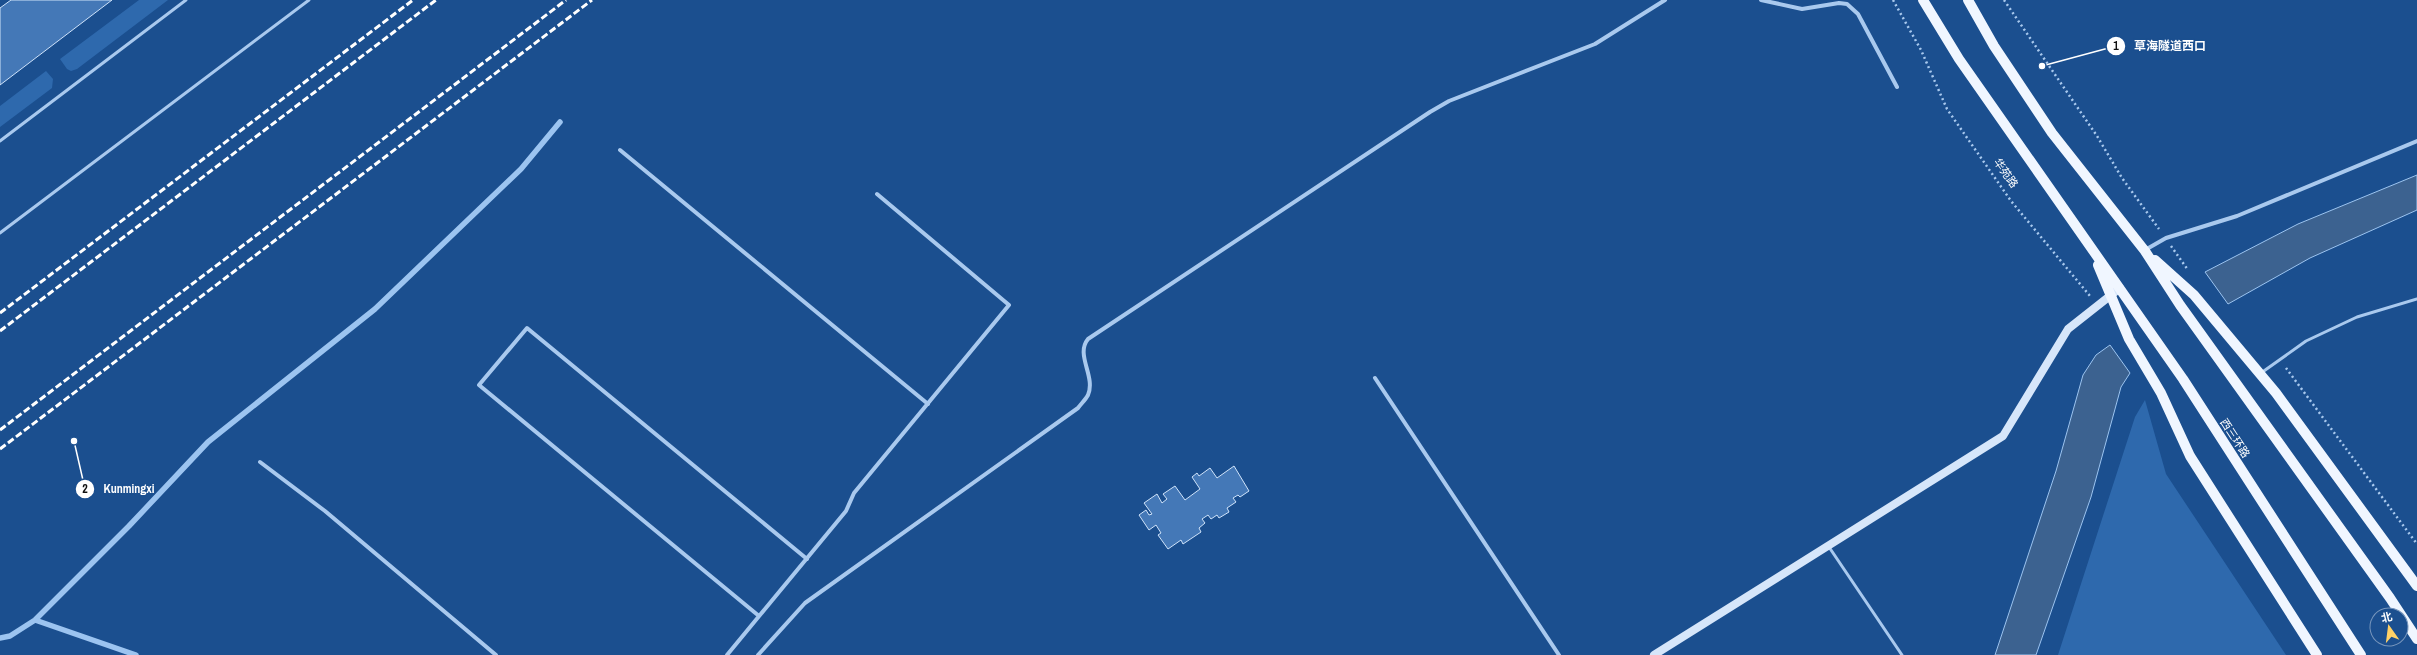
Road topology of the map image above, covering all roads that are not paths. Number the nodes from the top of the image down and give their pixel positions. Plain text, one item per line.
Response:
1 (186, 0) edge
2 (309, 0) edge
3 (1665, 0) edge
4 (1760, 0) edge
5 (1923, 0) edge
6 (1968, 0) edge
7 (1897, 87) dead end
8 (0, 141) edge
9 (2417, 141) edge
10 (620, 150) dead end
11 (877, 194) dead end
12 (0, 234) edge
13 (2145, 251) junction
14 (2116, 291) junction
15 (2417, 299) edge
16 (2260, 374) junction
17 (1375, 378) dead end
18 (928, 404) junction
19 (260, 462) dead end
20 (1828, 546) junction
21 (807, 559) junction
22 (2417, 586) edge
23 (759, 616) junction
24 (2417, 639) edge
25 (496, 655) edge
26 (727, 655) edge
27 (758, 655) edge
28 (1559, 655) edge
29 (1654, 655) edge
30 (1902, 655) edge
31 (2317, 655) edge
32 (2361, 655) edge

1 - 8 lane
2 - 12 lane
3 - 27 street
4 - 7 street
5 - 14 main road
6 - 13 main road
9 - 13 street
10 - 18 street
11 - 18 street
13 - 16 main road
13 - 24 main road
14 - 20 street
14 - 31 main road
14 - 32 main road, 西三环路
15 - 16 lane
16 - 22 main road
17 - 28 street
18 - 21 street
19 - 25 street
20 - 29 street
20 - 30 lane
21 - 23 street
21 - 23 street
23 - 26 street

